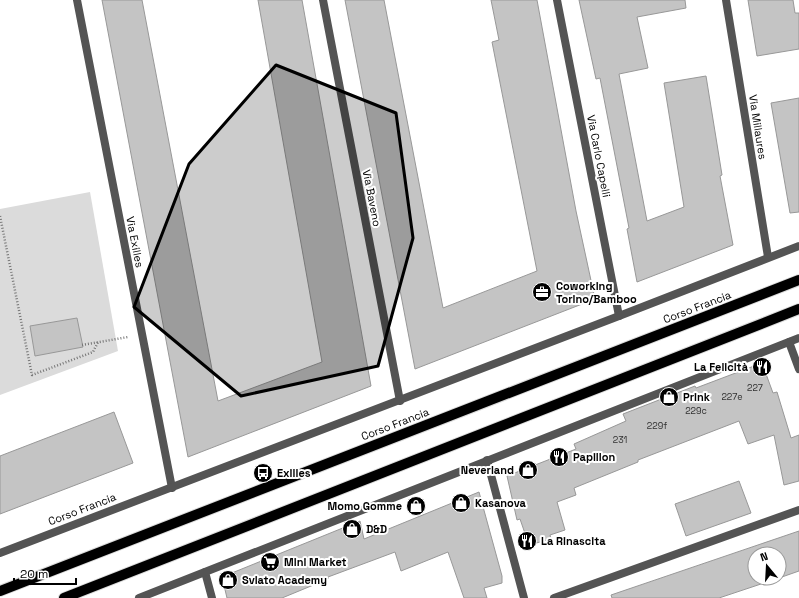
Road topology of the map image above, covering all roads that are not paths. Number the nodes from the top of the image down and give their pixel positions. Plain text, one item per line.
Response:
1 (77, 0) edge
2 (323, 0) edge
3 (557, 0) edge
4 (726, 0) edge
5 (799, 246) edge
6 (768, 257) junction
7 (799, 280) edge
8 (799, 310) edge
9 (619, 316) junction
10 (799, 338) edge
11 (789, 342) junction
12 (799, 369) edge
13 (400, 401) junction
14 (487, 460) junction
15 (172, 488) junction
16 (799, 510) edge
17 (0, 553) edge
18 (205, 572) junction
19 (0, 591) edge
20 (64, 598) edge
21 (139, 598) edge
22 (212, 598) edge
23 (524, 598) edge
24 (554, 598) edge

1 - 15 street, Via Exilles
2 - 13 street, Via Baveno
3 - 9 street, Via Carlo Capelli
4 - 6 street, Via Millaures
5 - 6 street, Corso Francia
6 - 9 street, Corso Francia
7 - 19 main road, Corso Francia
8 - 20 main road
9 - 13 street, Corso Francia
10 - 11 street
11 - 12 street
11 - 14 street
13 - 15 street, Corso Francia
14 - 18 street
14 - 23 street
15 - 17 street, Corso Francia
16 - 24 street
18 - 21 street
18 - 22 street

